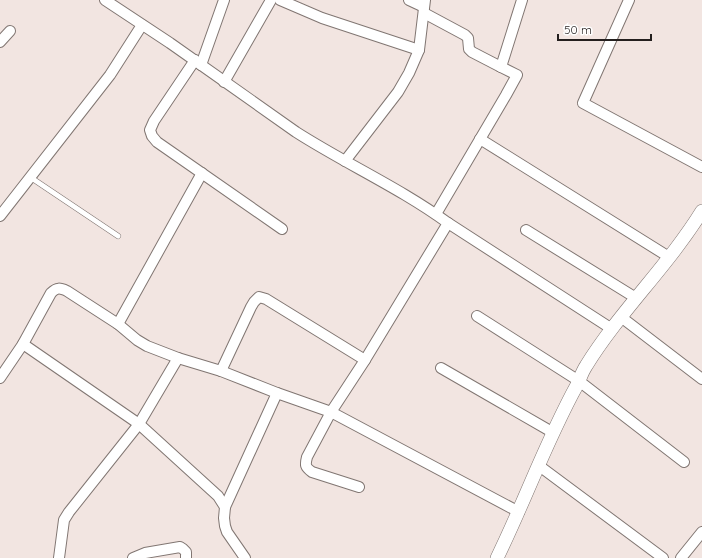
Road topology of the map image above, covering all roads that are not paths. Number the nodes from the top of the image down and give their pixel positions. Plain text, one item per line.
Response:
1 (105, 0) edge
2 (224, 0) edge
3 (271, 0) edge
4 (280, 0) edge
5 (409, 0) edge
6 (522, 0) edge
7 (629, 0) edge
8 (424, 7) edge
9 (142, 25) junction
10 (10, 31) dead end
11 (0, 42) edge
12 (419, 50) junction
13 (198, 62) junction
14 (501, 67) junction
15 (224, 82) junction
16 (480, 139) junction
17 (345, 161) junction
18 (702, 167) edge
19 (202, 173) junction
20 (30, 176) junction
21 (702, 211) edge
22 (436, 214) junction
23 (0, 216) edge
24 (448, 223) junction
25 (282, 229) dead end
26 (526, 230) dead end
27 (118, 236) dead end
28 (669, 257) junction
29 (636, 298) junction
30 (477, 316) dead end
31 (621, 317) junction
32 (118, 324) junction
33 (612, 328) junction
34 (23, 344) junction
35 (178, 358) junction
36 (365, 360) junction
37 (441, 368) dead end
38 (221, 371) junction
39 (0, 378) edge
40 (702, 379) edge
41 (579, 381) junction
42 (278, 393) junction
43 (331, 412) junction
44 (139, 424) junction
45 (552, 432) junction
46 (684, 462) dead end
47 (538, 465) junction
48 (358, 487) dead end
49 (225, 507) junction
50 (519, 512) junction
51 (702, 532) edge
52 (59, 558) edge
53 (133, 558) edge
54 (186, 558) edge
55 (245, 558) edge
56 (497, 558) edge
57 (663, 558) edge
58 (681, 558) edge

1 - 9 street
2 - 13 street
3 - 15 street
4 - 12 street
5 - 8 street
6 - 14 street
7 - 18 street
8 - 12 street
8 - 14 street
9 - 13 street
9 - 20 street
10 - 11 street
12 - 17 street
13 - 15 street
13 - 19 street
14 - 16 street
15 - 17 street
16 - 22 street
16 - 28 street
17 - 22 street
19 - 25 street
19 - 32 street
20 - 23 street
20 - 27 lane
21 - 28 street
22 - 24 street
24 - 33 street
24 - 36 street
26 - 29 street
28 - 29 street
29 - 31 street
30 - 41 street
31 - 33 street
31 - 40 street
32 - 34 street
32 - 35 street
33 - 41 street
34 - 39 street
34 - 44 street
35 - 38 street
35 - 44 street
36 - 38 street
36 - 43 street
37 - 45 street
38 - 42 street
41 - 45 street
41 - 46 street
42 - 43 street
42 - 49 street
43 - 48 street
43 - 50 street
44 - 49 street
44 - 52 street
45 - 47 street
47 - 50 street
47 - 57 street
49 - 55 street
50 - 56 street
51 - 58 street
53 - 54 street

